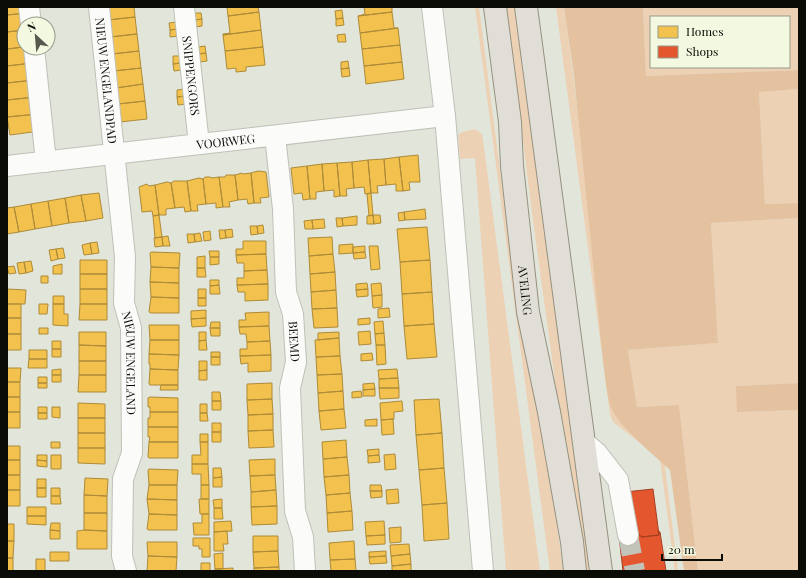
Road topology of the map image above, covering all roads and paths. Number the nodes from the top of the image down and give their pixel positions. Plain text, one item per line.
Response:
1 (99, 7) edge
2 (184, 7) edge
3 (432, 7) edge
4 (495, 7) edge
5 (526, 7) edge
6 (35, 56) edge
7 (445, 116) junction
8 (275, 136) junction
9 (199, 144) junction
10 (114, 154) junction
11 (46, 162) junction
12 (7, 166) edge
13 (584, 442) junction
14 (628, 535) tunnel mouth
15 (126, 571) edge
16 (305, 571) edge
17 (483, 571) edge
18 (575, 571) edge
19 (601, 571) edge

1 - 10 street, NIEUW ENGELANDPAD
2 - 9 street, SNIPPENGORS
3 - 7 street
4 - 18 main road, AVELING
5 - 13 main road
6 - 11 street
7 - 8 street, VOORWEG
7 - 17 street
8 - 9 street, VOORWEG
8 - 16 street, BEEMD
9 - 10 street, VOORWEG
10 - 11 street, VOORWEG
10 - 15 street, NIEUW ENGELAND
11 - 12 street, VOORWEG
13 - 14 street
13 - 19 main road

